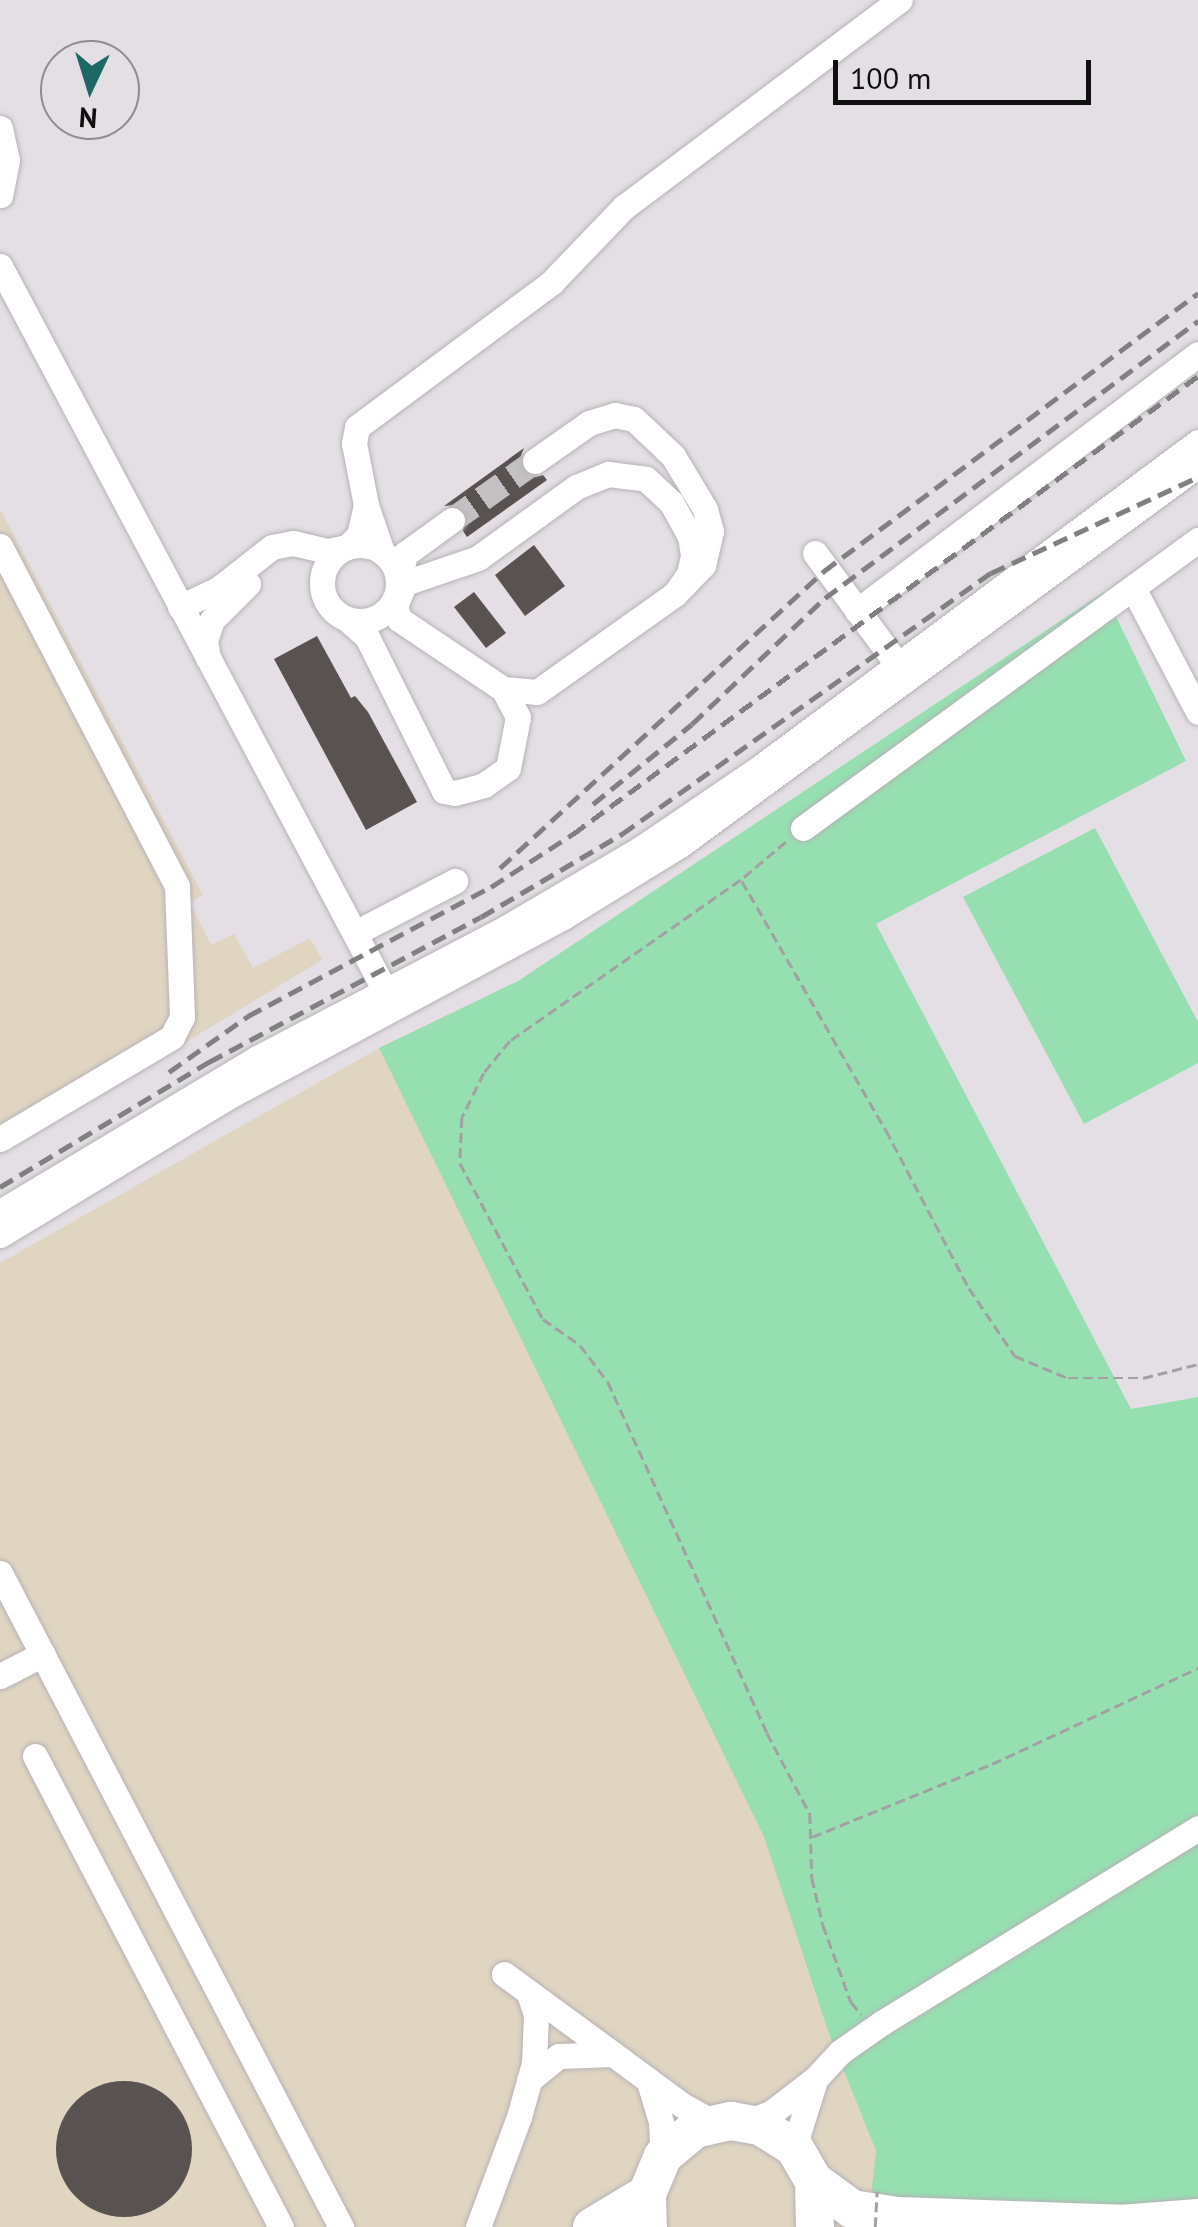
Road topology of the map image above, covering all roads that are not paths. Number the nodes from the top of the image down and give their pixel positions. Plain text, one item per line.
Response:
1 (900, 0) edge
2 (0, 128) edge
3 (0, 195) edge
4 (0, 266) edge
5 (1198, 354) edge
6 (1198, 442) edge
7 (535, 461) tunnel mouth
8 (1198, 466) edge
9 (366, 505) junction
10 (452, 520) tunnel mouth
11 (1198, 540) edge
12 (0, 546) edge
13 (347, 547) junction
14 (382, 552) junction
15 (815, 553) dead end
16 (398, 588) junction
17 (1133, 588) junction
18 (322, 590) junction
19 (675, 594) junction
20 (180, 608) junction
21 (857, 610) junction
22 (346, 619) junction
23 (211, 667) junction
24 (903, 673) junction
25 (503, 689) junction
26 (1198, 712) edge
27 (803, 828) road end
28 (455, 882) dead end
29 (355, 933) junction
30 (390, 1000) junction
31 (0, 1139) edge
32 (0, 1212) edge
33 (0, 1235) edge
34 (0, 1572) edge
35 (43, 1654) junction
36 (0, 1676) edge
37 (36, 1756) dead end
38 (1198, 1828) edge
39 (504, 1974) dead end
40 (530, 1997) junction
41 (536, 2034) junction
42 (572, 2053) junction
43 (613, 2054) junction
44 (816, 2079) junction
45 (529, 2080) junction
46 (649, 2082) junction
47 (731, 2123) junction
48 (794, 2147) junction
49 (663, 2156) junction
50 (814, 2181) junction
51 (648, 2210) edge
52 (883, 2212) edge
53 (1198, 2218) edge
54 (281, 2227) edge
55 (341, 2227) edge
56 (478, 2227) edge
57 (592, 2227) edge
58 (815, 2227) edge

1 - 9 lane
2 - 3 lane
4 - 20 lane
5 - 21 lane
6 - 24 lane
7 - 19 lane
8 - 24 lane
9 - 13 lane
9 - 14 lane
10 - 16 lane
11 - 17 lane
12 - 31 lane
13 - 14 lane
13 - 18 lane
13 - 20 lane
14 - 16 lane
15 - 21 lane
16 - 19 lane
16 - 22 lane
16 - 25 lane
17 - 26 lane
17 - 27 lane
18 - 22 lane
18 - 23 lane
19 - 25 lane
20 - 23 lane
21 - 24 lane
22 - 25 lane
23 - 29 lane
24 - 30 lane
28 - 29 lane
29 - 30 lane
30 - 32 lane
30 - 33 lane
34 - 35 lane
35 - 36 lane
35 - 55 lane
37 - 54 lane
38 - 44 lane
39 - 40 lane
40 - 41 lane
40 - 43 lane
41 - 42 lane
41 - 45 lane
42 - 43 lane
42 - 45 lane
43 - 46 lane
44 - 47 lane
44 - 48 lane
45 - 56 lane
46 - 47 lane
46 - 49 lane
47 - 48 highway
47 - 49 highway
48 - 50 highway
49 - 51 highway
50 - 52 highway
50 - 58 highway
51 - 57 highway
52 - 53 highway

